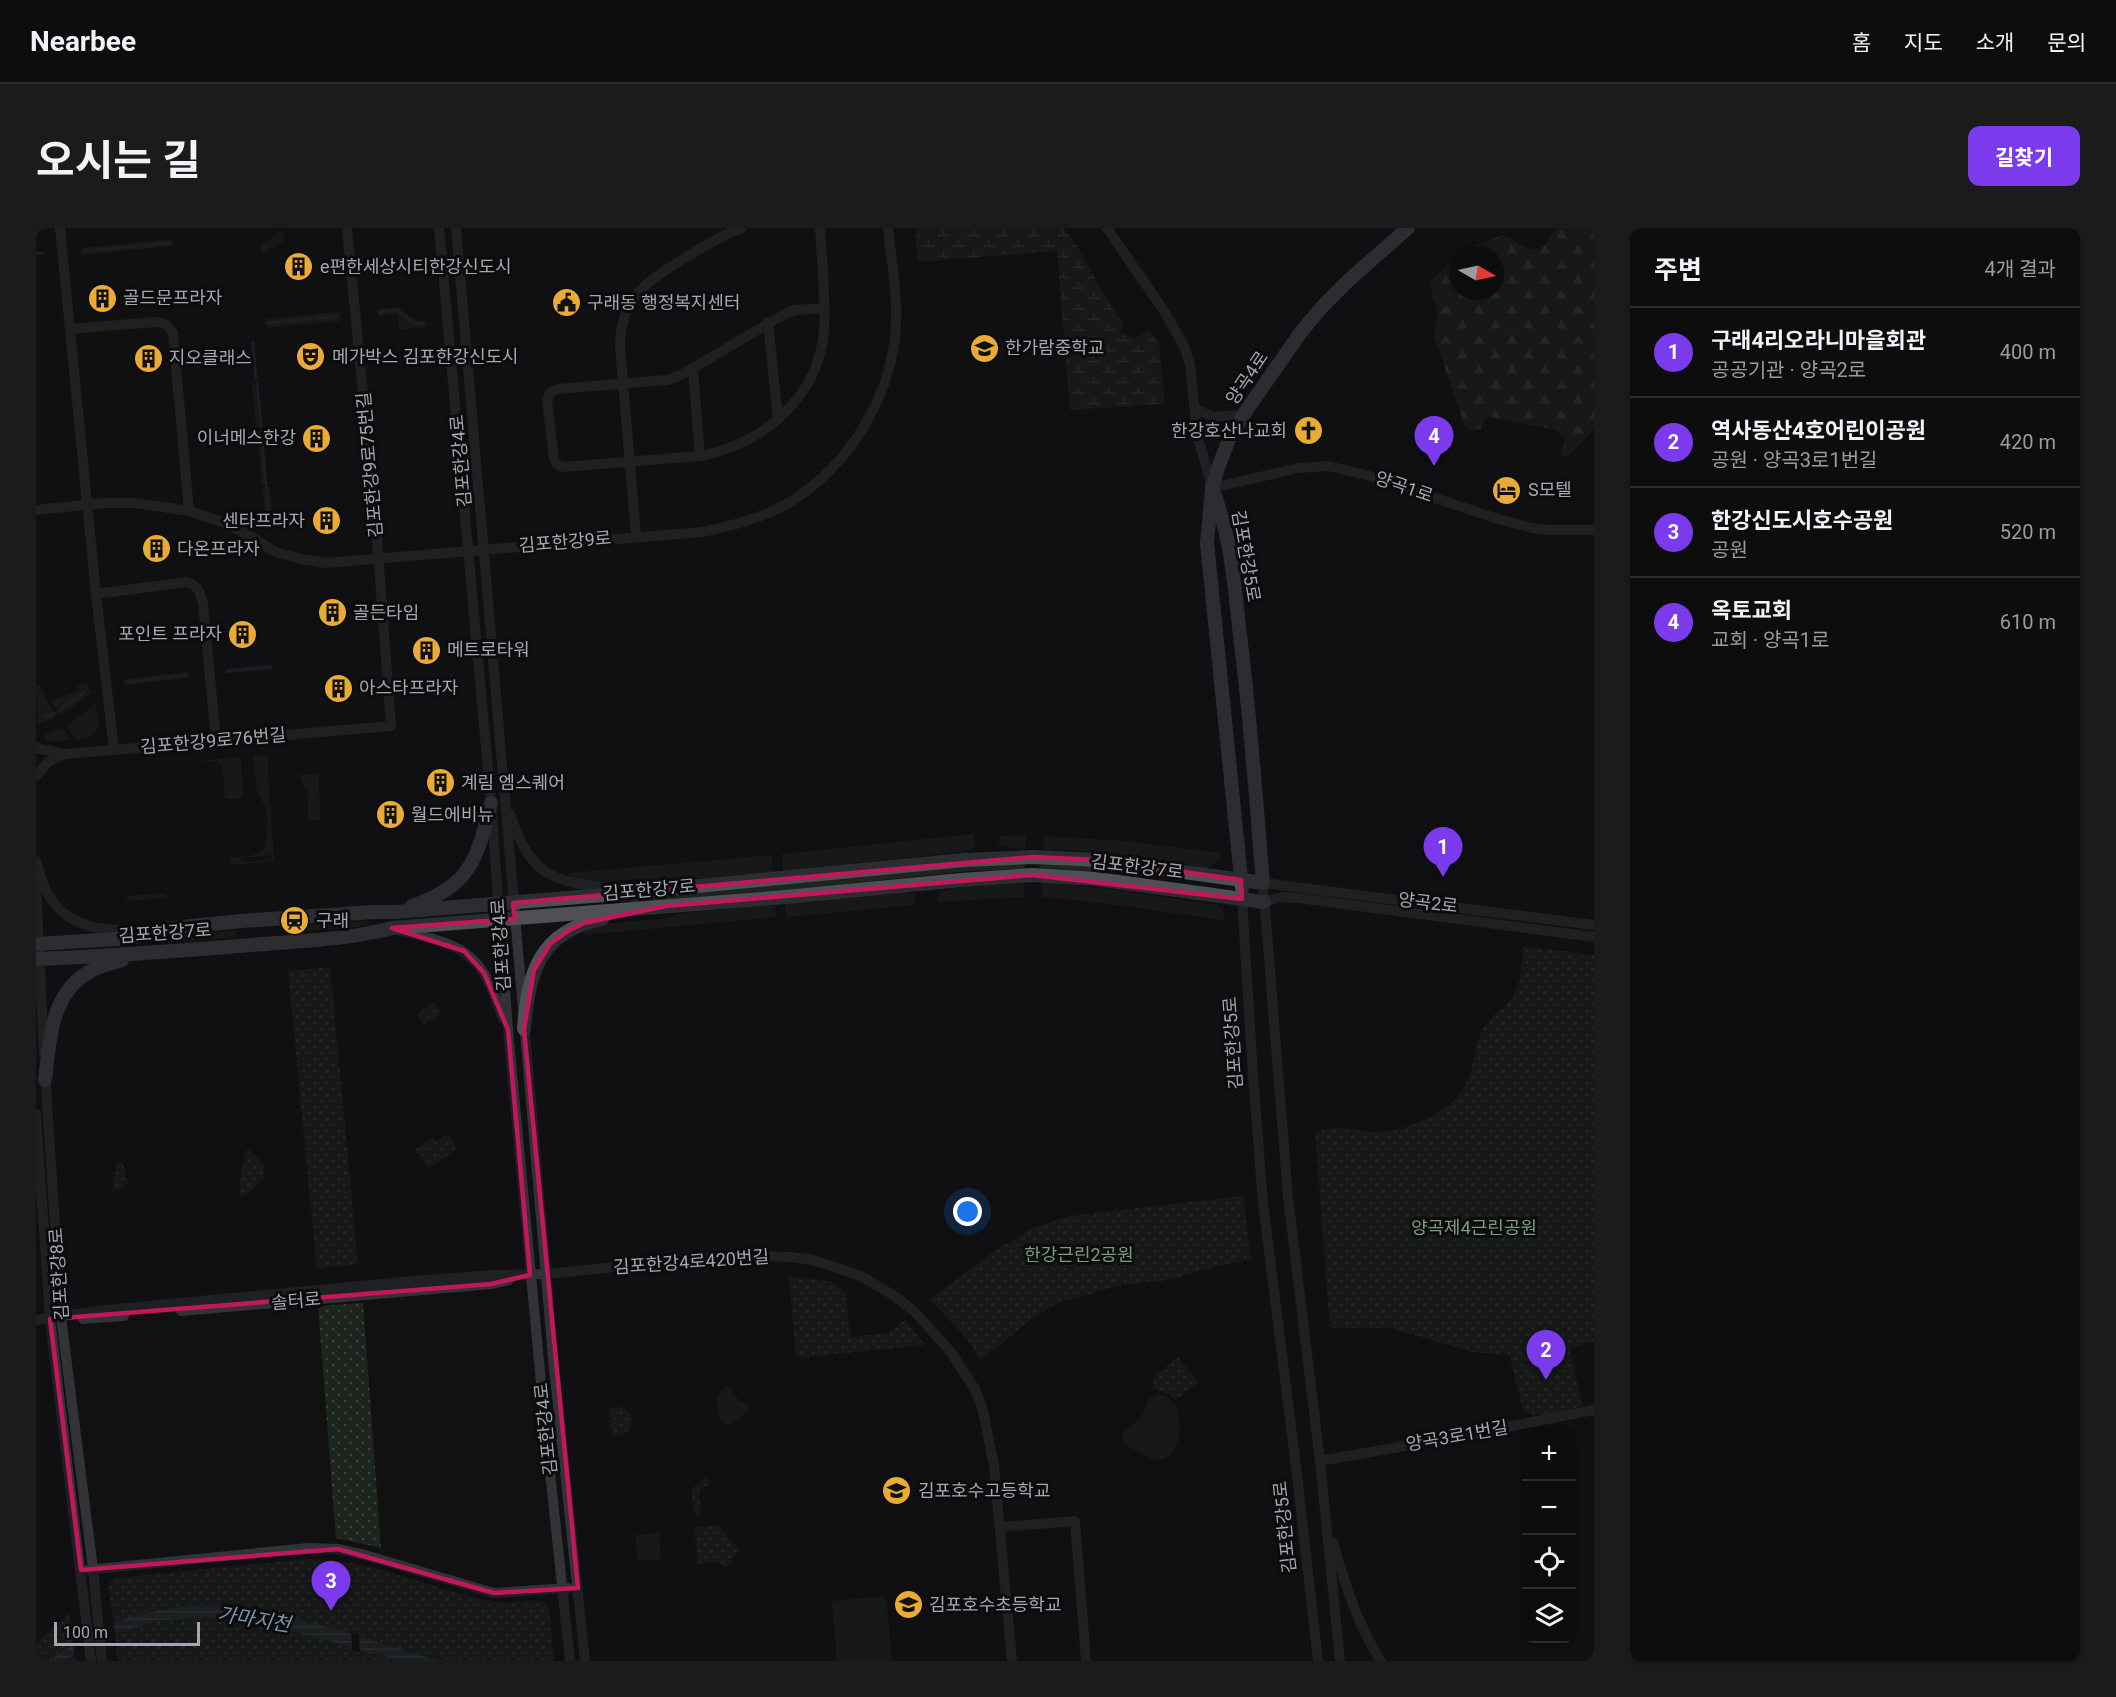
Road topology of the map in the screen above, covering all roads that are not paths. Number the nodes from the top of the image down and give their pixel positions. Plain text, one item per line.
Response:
1 (60, 228) edge
2 (347, 228) edge
3 (439, 228) edge
4 (456, 228) edge
5 (742, 228) edge
6 (820, 228) edge
7 (888, 228) edge
8 (1107, 228) edge
9 (1408, 228) edge
10 (824, 308) junction
11 (768, 322) junction
12 (71, 329) junction
13 (693, 369) junction
14 (624, 383) junction
15 (1195, 409) junction
16 (1243, 415) junction
17 (778, 419) junction
18 (700, 456) junction
19 (631, 460) junction
20 (1212, 488) junction
21 (87, 505) junction
22 (36, 510) edge
23 (189, 511) junction
24 (1594, 530) edge
25 (636, 536) junction
26 (484, 549) junction
27 (469, 551) junction
28 (379, 560) junction
29 (96, 594) junction
30 (216, 740) junction
31 (36, 748) edge
32 (114, 750) junction
33 (65, 754) junction
34 (36, 776) edge
35 (504, 797) junction
36 (491, 803) junction
37 (1239, 847) junction
38 (36, 861) edge
39 (1210, 876) junction
40 (1241, 880) junction
41 (1263, 883) junction
42 (36, 886) edge
43 (638, 892) junction
44 (1242, 899) junction
45 (1264, 902) junction
46 (513, 903) junction
47 (497, 904) junction
48 (666, 906) junction
49 (395, 912) junction
50 (515, 919) junction
51 (498, 920) junction
52 (1594, 925) edge
53 (392, 928) junction
54 (164, 929) junction
55 (1594, 937) edge
56 (37, 944) edge
57 (154, 952) junction
58 (38, 959) edge
59 (524, 1029) junction
60 (508, 1030) junction
61 (45, 1080) junction
62 (36, 1114) edge
63 (547, 1274) junction
64 (530, 1275) junction
65 (61, 1317) junction
66 (50, 1319) junction
67 (36, 1320) edge
68 (1594, 1410) edge
69 (1320, 1461) junction
70 (1326, 1521) junction
71 (1000, 1527) junction
72 (93, 1569) junction
73 (81, 1570) junction
74 (578, 1588) junction
75 (563, 1589) junction
76 (91, 1611) junction
77 (91, 1661) edge
78 (102, 1661) edge
79 (570, 1661) edge
80 (585, 1661) edge
81 (1012, 1661) edge
82 (1086, 1661) edge
83 (1317, 1661) edge
84 (1340, 1661) edge
85 (1381, 1661) edge

1 - 12 street
2 - 28 street, 김포한강9로75번길
3 - 27 street, 김포한강4로
4 - 26 street, 김포한강4로
5 - 14 street
6 - 10 street
7 - 25 street, 김포한강9로
8 - 15 street
9 - 16 main road, 양곡4로
10 - 11 street
10 - 17 street
11 - 13 street
11 - 17 street
12 - 21 street
12 - 23 street
13 - 14 street
13 - 18 street
14 - 19 street
14 - 19 street
15 - 16 street
15 - 20 street
16 - 20 main road, 양곡4로
17 - 18 street
18 - 19 street
19 - 25 street
20 - 24 street, 양곡1로
20 - 37 main road, 김포한강5로
20 - 41 main road, 김포한강5로
21 - 22 street, 김포한강9로
21 - 23 street, 김포한강9로
21 - 29 street, 김포한강9로76번길
23 - 28 street, 김포한강9로
25 - 26 street, 김포한강9로
26 - 27 street, 김포한강9로
26 - 35 street, 김포한강4로
27 - 28 street, 김포한강9로
27 - 36 street, 김포한강4로
28 - 30 street, 김포한강9로76번길
29 - 30 street
29 - 32 street, 김포한강9로76번길
30 - 32 street, 김포한강9로76번길
31 - 33 street
32 - 33 street
33 - 34 street
35 - 43 street
35 - 46 street, 김포한강4로
36 - 47 street, 김포한강4로
36 - 49 main road
37 - 39 main road
37 - 40 main road, 김포한강5로
38 - 54 street
39 - 40 main road, 김포한강7로
39 - 43 main road, 김포한강7로
40 - 41 main road, 김포한강7로
40 - 44 main road, 김포한강5로
41 - 45 street, 김포한강5로
41 - 52 street, 양곡2로
42 - 56 street, 김포한강8로
43 - 46 main road, 김포한강7로
44 - 45 main road, 김포한강7로
44 - 48 main road, 김포한강7로
44 - 83 street, 김포한강5로
45 - 55 street, 양곡2로
45 - 69 street, 김포한강5로
46 - 47 main road, 김포한강7로
46 - 50 street, 김포한강4로
47 - 49 main road, 김포한강7로
47 - 51 street, 김포한강4로
48 - 50 main road, 김포한강7로
48 - 59 main road
49 - 54 main road, 김포한강7로
50 - 51 main road, 김포한강7로
50 - 59 street, 김포한강4로
51 - 53 main road, 김포한강7로
51 - 60 street, 김포한강4로
53 - 57 main road, 김포한강7로
53 - 60 street
54 - 56 main road, 김포한강7로
56 - 58 street, 김포한강8로
57 - 58 main road, 김포한강7로
57 - 61 main road
58 - 61 street, 김포한강8로
59 - 63 street, 김포한강4로
60 - 64 street, 김포한강4로
61 - 65 street, 김포한강8로
62 - 66 street, 김포한강8로
63 - 64 street, 솔터로
63 - 71 street, 김포한강4로420번길
63 - 74 street, 김포한강4로
64 - 65 street, 솔터로
64 - 75 street, 김포한강4로
65 - 66 street, 솔터로
65 - 72 street, 김포한강8로
66 - 67 street, 솔터로
66 - 73 street, 김포한강8로
68 - 69 street, 양곡3로1번길
69 - 70 street, 김포한강5로
70 - 84 street, 김포한강5로
70 - 85 street
71 - 81 street, 김포한강4로420번길
71 - 82 street
72 - 73 street
72 - 75 street
72 - 76 street, 김포한강8로
73 - 76 street, 김포한강8로
74 - 75 street
74 - 80 street, 김포한강4로
75 - 79 street, 김포한강4로
76 - 77 street, 김포한강8로
76 - 78 street, 김포한강8로

